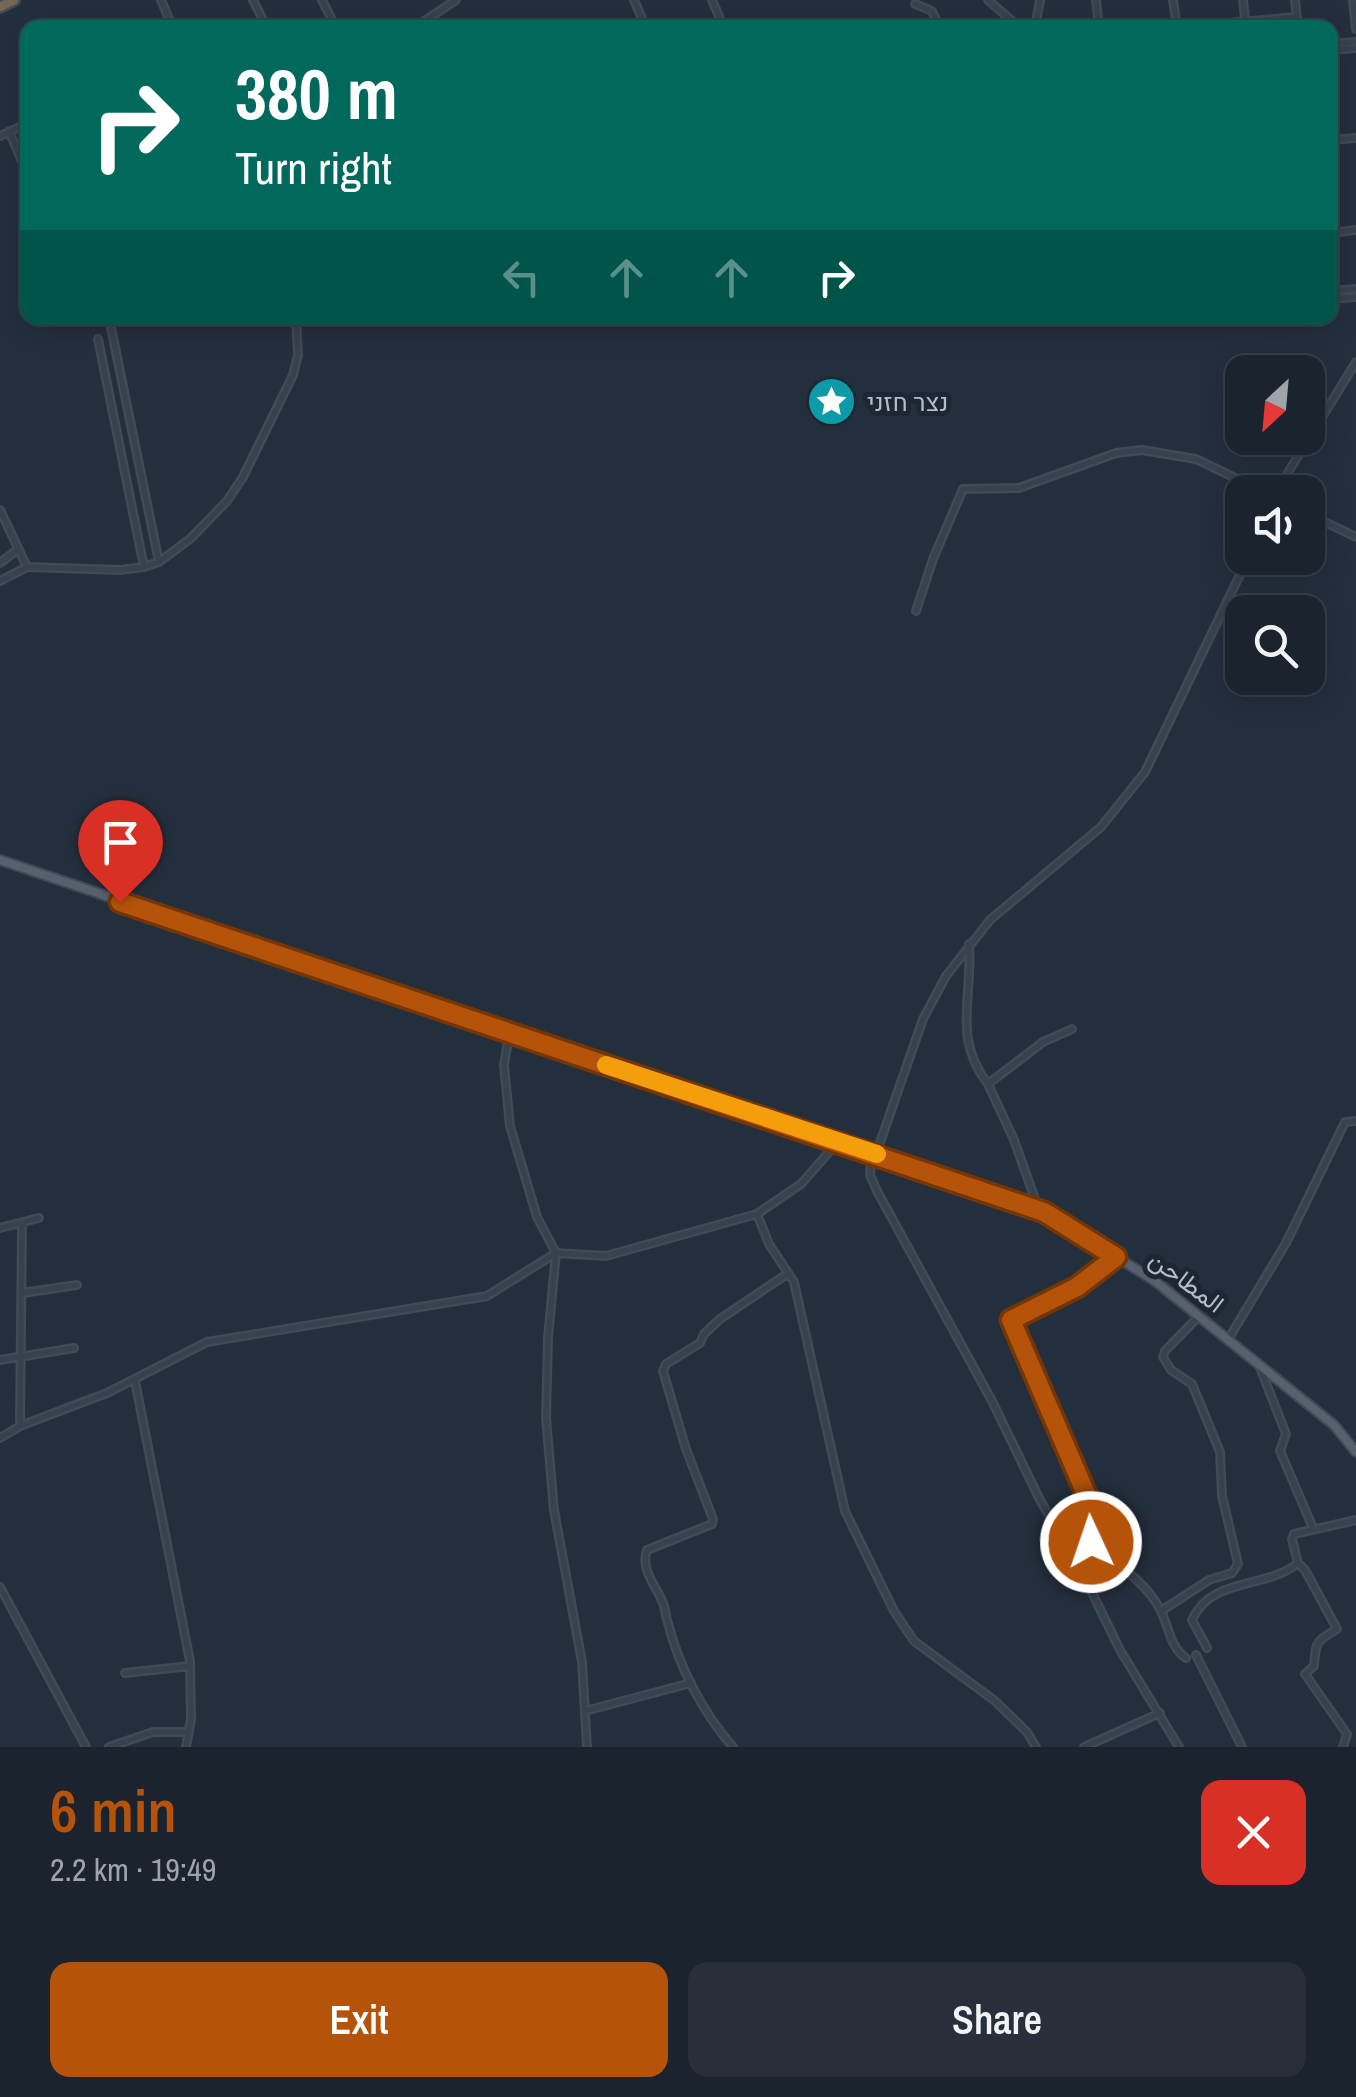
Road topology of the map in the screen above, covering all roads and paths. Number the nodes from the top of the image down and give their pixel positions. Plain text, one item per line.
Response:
1 (14, 0) edge
2 (456, 0) edge
3 (988, 0) edge
4 (1296, 0) edge
5 (1353, 0) edge
6 (920, 1) edge
7 (0, 7) edge
8 (1297, 17) junction
9 (426, 20) edge
10 (936, 20) edge
11 (1011, 20) edge
12 (1275, 20) edge
13 (1297, 20) edge
14 (1356, 30) edge
15 (20, 126) edge
16 (9, 131) junction
17 (0, 136) edge
18 (20, 156) edge
19 (111, 325) edge
20 (296, 325) edge
21 (98, 340) dead end
22 (1356, 362) edge
23 (1230, 475) edge
24 (1289, 475) edge
25 (0, 510) edge
26 (1325, 521) edge
27 (1356, 536) edge
28 (17, 550) junction
29 (159, 562) junction
30 (0, 564) edge
31 (27, 567) junction
32 (144, 568) junction
33 (1240, 575) edge
34 (0, 582) edge
35 (916, 612) dead end
36 (0, 860) edge
37 (969, 943) junction
38 (1072, 1029) dead end
39 (510, 1033) junction
40 (988, 1084) junction
41 (1356, 1121) edge
42 (837, 1143) junction
43 (874, 1153) junction
44 (1038, 1210) junction
45 (758, 1214) junction
46 (39, 1218) dead end
47 (22, 1224) junction
48 (0, 1228) edge
49 (556, 1252) junction
50 (1116, 1257) junction
51 (787, 1274) junction
52 (77, 1285) dead end
53 (22, 1293) junction
54 (1199, 1316) junction
55 (1229, 1338) junction
56 (74, 1348) dead end
57 (19, 1357) junction
58 (0, 1360) edge
59 (1259, 1365) junction
60 (135, 1380) junction
61 (20, 1426) junction
62 (0, 1438) edge
63 (1356, 1452) edge
64 (1356, 1520) edge
65 (1314, 1529) junction
66 (1298, 1563) junction
67 (0, 1587) edge
68 (1161, 1611) junction
69 (1207, 1648) dead end
70 (1196, 1656) dead end
71 (1186, 1658) dead end
72 (190, 1666) junction
73 (125, 1674) dead end
74 (691, 1683) junction
75 (586, 1711) junction
76 (1160, 1714) junction
77 (189, 1732) junction
78 (86, 1747) edge
79 (109, 1747) edge
80 (186, 1747) edge
81 (586, 1747) edge
82 (733, 1747) edge
83 (1036, 1747) edge
84 (1084, 1747) edge
85 (1179, 1747) edge
86 (1242, 1747) edge
87 (1344, 1747) edge

1 - 7 highway
2 - 9 street
3 - 11 street
4 - 8 street
5 - 14 street
6 - 10 street
8 - 12 street
8 - 13 street
15 - 16 street
16 - 17 street
16 - 18 street
19 - 29 street
20 - 29 street
21 - 32 street
22 - 24 street
23 - 35 street
25 - 28 street
26 - 27 street
28 - 30 street
28 - 31 street
29 - 32 street
31 - 32 street
31 - 34 street
33 - 37 street
36 - 39 main road, المطاحن
37 - 40 street
37 - 43 street
38 - 40 street
39 - 42 main road, المطاحن
39 - 49 street
40 - 44 street
41 - 55 street
42 - 43 main road, المطاحن
42 - 45 street
43 - 44 main road, المطاحن
43 - 76 street
44 - 50 main road, المطاحن
45 - 49 street
45 - 51 street
46 - 47 street
47 - 48 street
47 - 53 street
49 - 60 street
49 - 75 street
50 - 54 main road, المطاحن
50 - 68 street
51 - 74 street
51 - 83 street
52 - 53 street
53 - 57 street
54 - 55 main road, المطاحن
54 - 68 street
55 - 59 main road, المطاحن
56 - 57 street
57 - 58 street
57 - 61 street
59 - 63 main road, المطاحن
59 - 65 street
60 - 61 street
60 - 72 street
61 - 62 street
64 - 65 street
65 - 66 street
66 - 69 street
66 - 87 street
67 - 78 street
68 - 71 street
70 - 86 street
72 - 73 street
72 - 77 street
74 - 75 street
74 - 82 street
75 - 81 street
76 - 84 street
76 - 85 street
77 - 79 street
77 - 80 street

